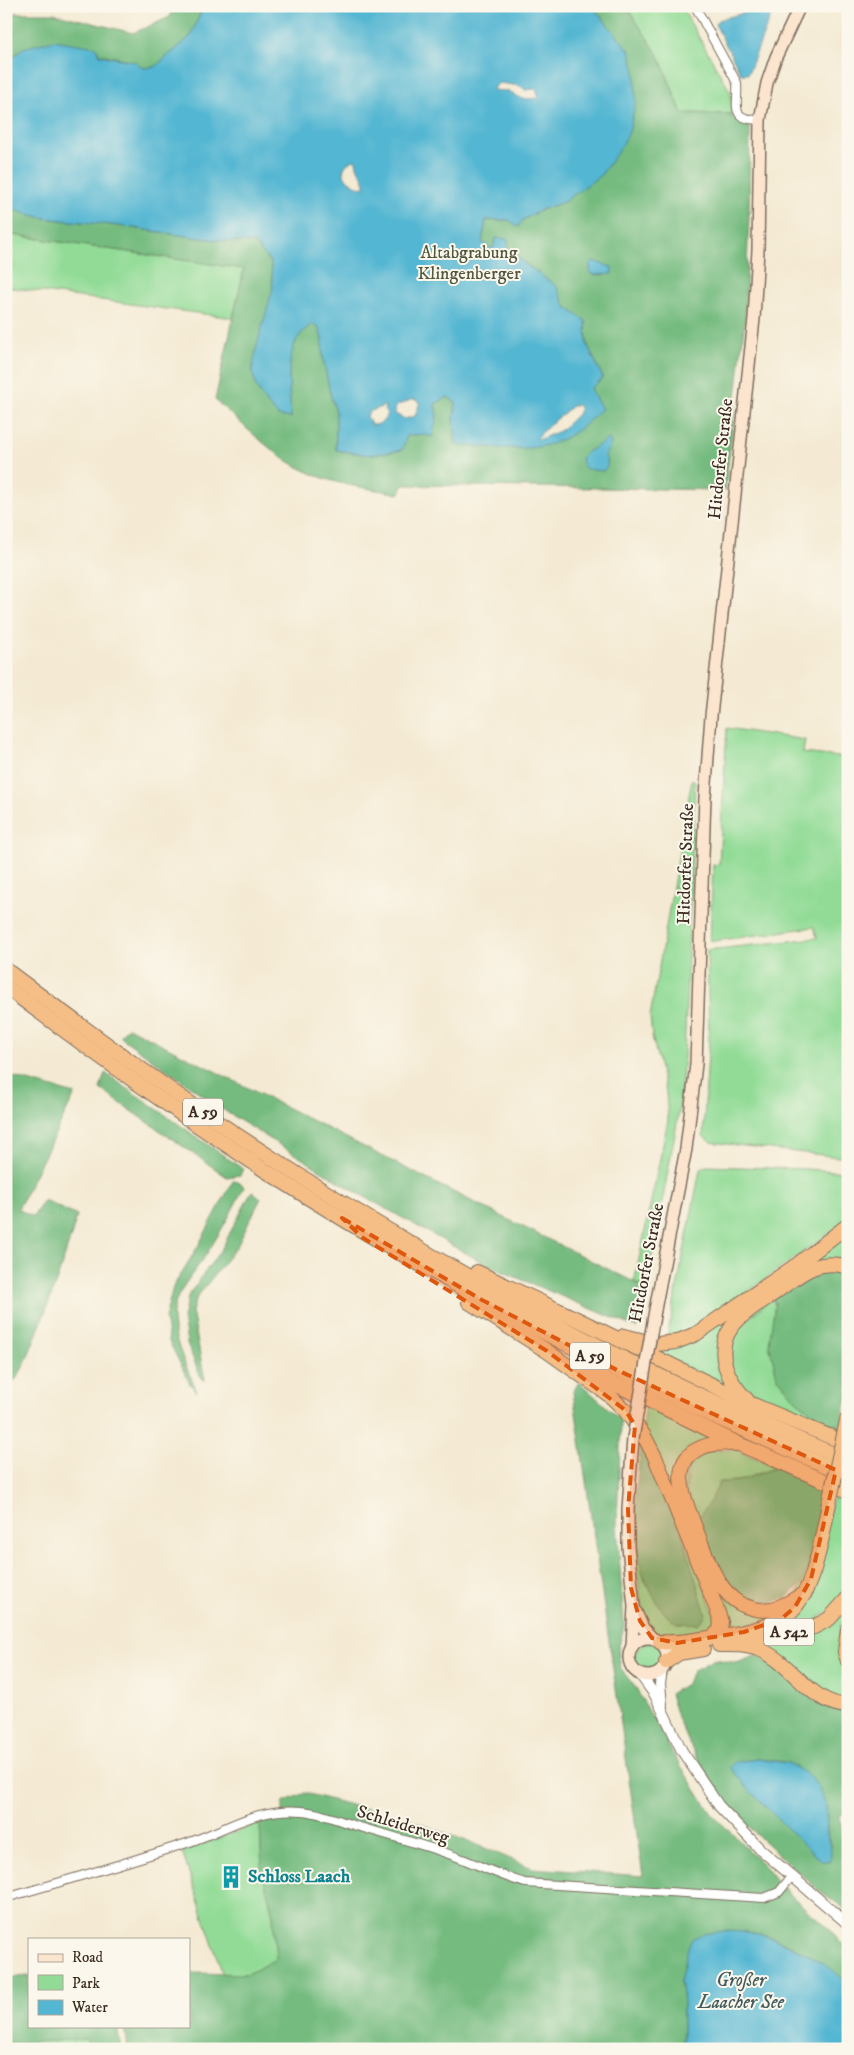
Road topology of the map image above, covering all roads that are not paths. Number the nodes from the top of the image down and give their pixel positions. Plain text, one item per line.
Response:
1 (695, 6) edge
2 (800, 6) edge
3 (761, 114) junction
4 (6, 970) edge
5 (6, 987) edge
6 (342, 1218) junction
7 (848, 1225) edge
8 (408, 1242) junction
9 (848, 1267) edge
10 (581, 1321) junction
11 (547, 1352) junction
12 (751, 1404) junction
13 (848, 1416) edge
14 (848, 1444) edge
15 (740, 1445) junction
16 (848, 1460) edge
17 (848, 1475) edge
18 (848, 1491) edge
19 (805, 1593) junction
20 (848, 1598) edge
21 (634, 1606) junction
22 (848, 1629) edge
23 (656, 1640) junction
24 (716, 1641) junction
25 (632, 1647) junction
26 (848, 1661) edge
27 (664, 1665) junction
28 (639, 1674) junction
29 (848, 1706) edge
30 (663, 1711) junction
31 (792, 1876) junction
32 (6, 1898) edge
33 (848, 1924) edge

1 - 3 street
2 - 3 main road, Hitdorfer Straße
3 - 21 main road, Hitdorfer Straße, bridge
4 - 8 highway, A 59
5 - 6 highway, A 59
6 - 11 highway
6 - 17 highway, A 59
7 - 10 highway
8 - 10 highway
8 - 16 highway, A 59
9 - 12 highway
10 - 12 highway
11 - 15 highway
11 - 24 highway
12 - 14 highway
13 - 19 highway, A 542, bridge
15 - 18 highway
15 - 19 highway
19 - 24 highway, A 542
20 - 24 highway, A 542
21 - 23 main road, Hitdorfer Straße
21 - 25 main road, Hitdorfer Straße
22 - 26 highway
23 - 24 highway, A 542
23 - 25 main road
23 - 27 main road
24 - 27 highway, A 542
24 - 29 highway
25 - 28 main road
27 - 28 main road
27 - 30 street
28 - 30 street
30 - 31 street
31 - 32 street, Schleiderweg
31 - 33 street

